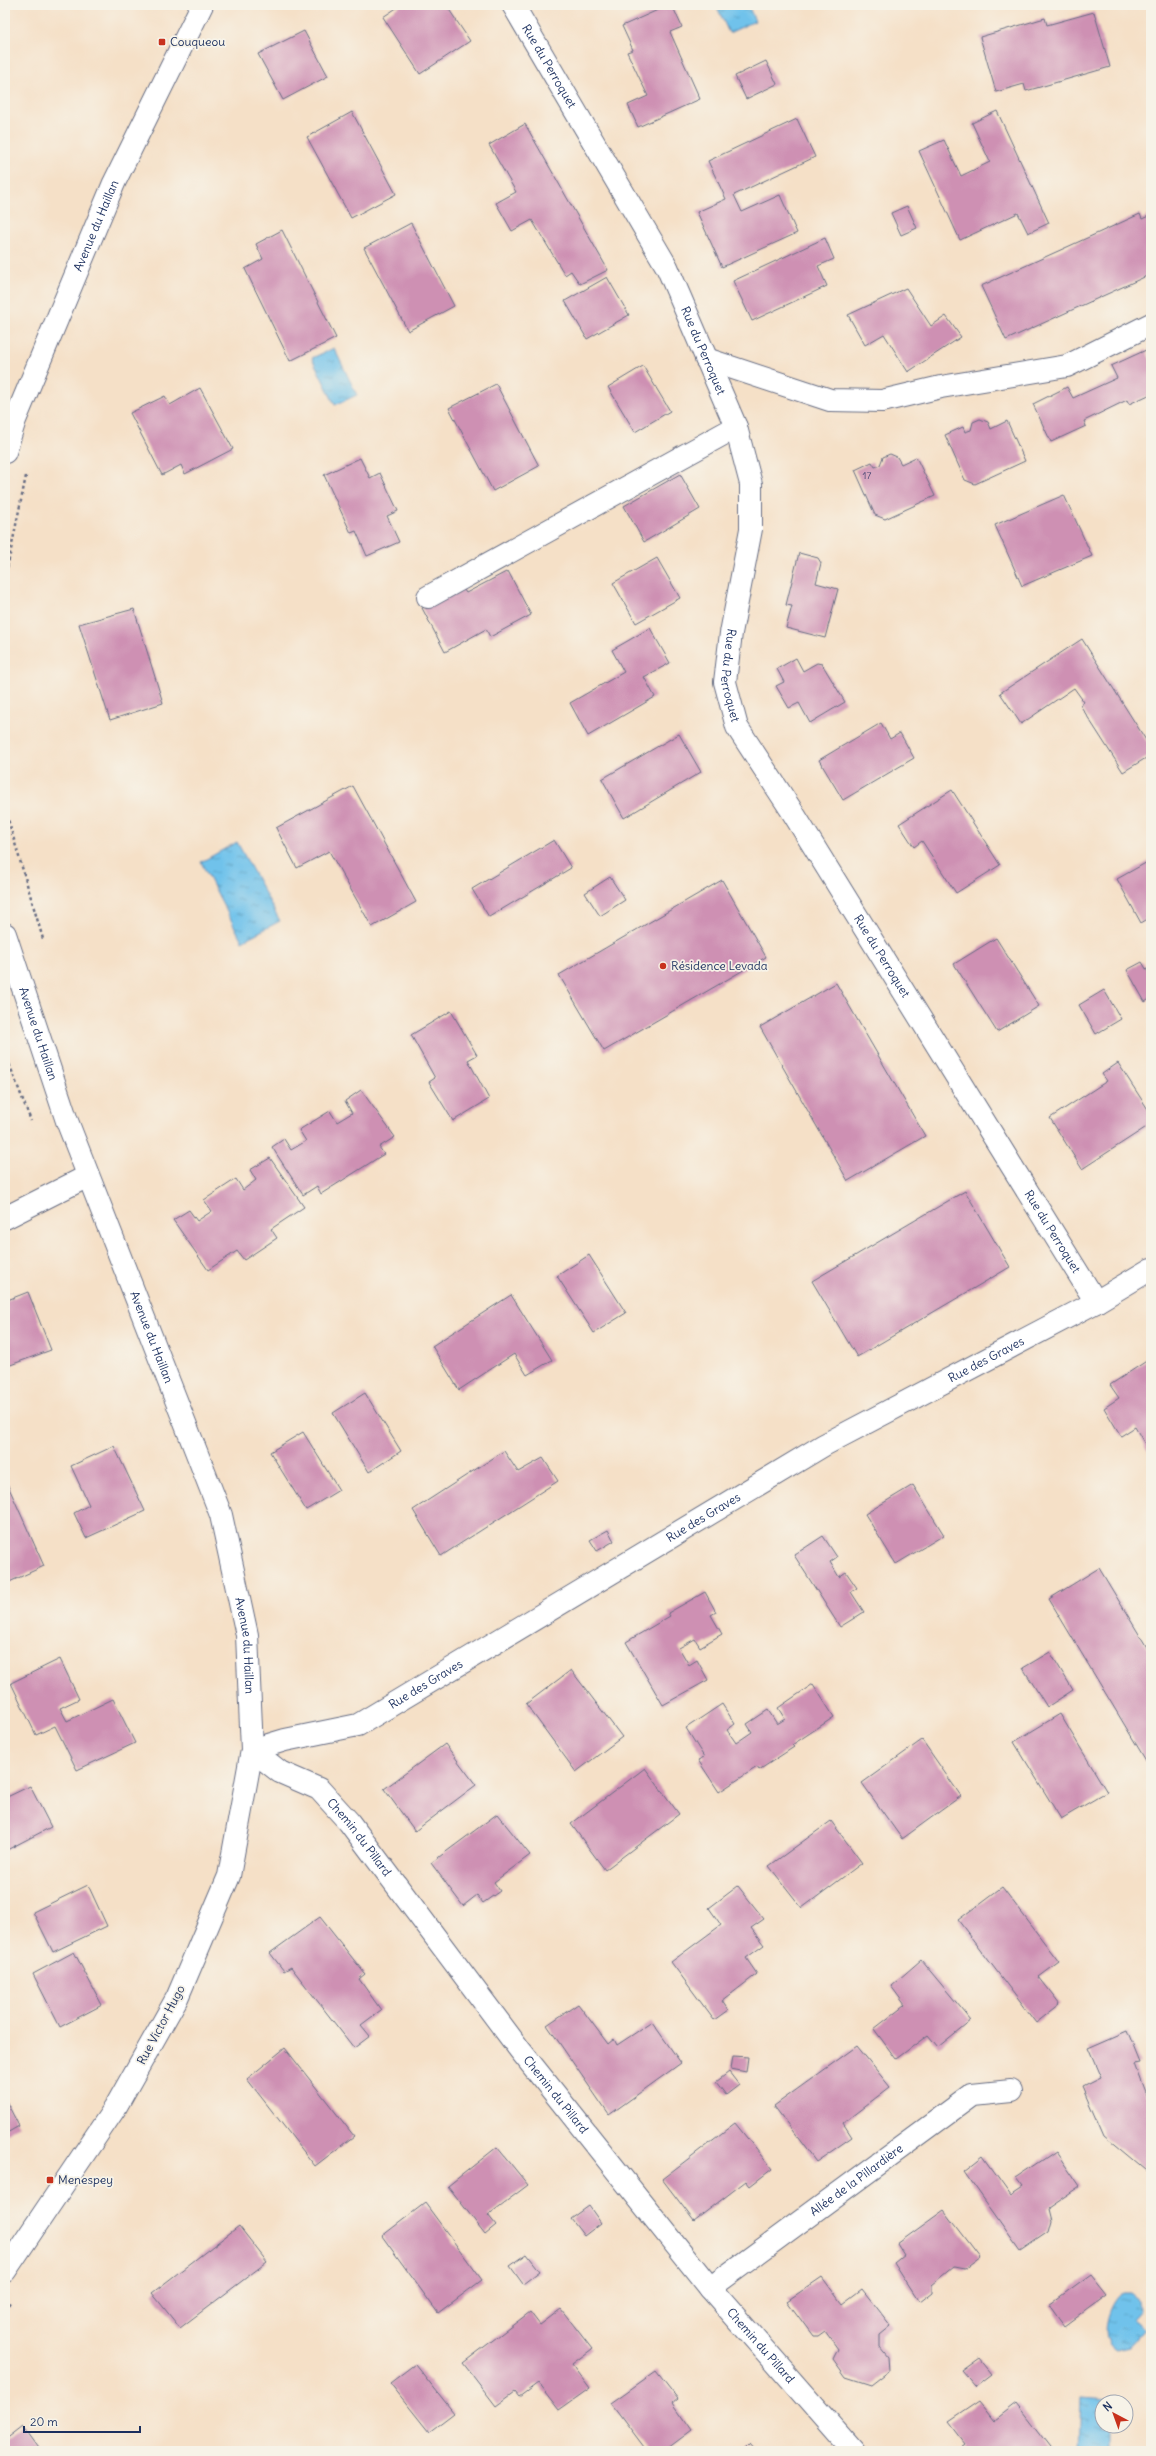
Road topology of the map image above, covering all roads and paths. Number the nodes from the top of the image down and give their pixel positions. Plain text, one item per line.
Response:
1 (202, 5) edge
2 (513, 5) edge
3 (1151, 324) edge
4 (706, 359) junction
5 (736, 427) junction
6 (5, 452) edge
7 (428, 597) dead end
8 (5, 809) edge
9 (5, 934) edge
10 (45, 946) dead end
11 (11, 971) edge
12 (5, 1053) edge
13 (34, 1128) dead end
14 (88, 1176) junction
15 (5, 1218) edge
16 (1151, 1269) edge
17 (1096, 1302) junction
18 (252, 1750) junction
19 (1011, 2091) dead end
20 (5, 2271) edge
21 (710, 2288) junction
22 (14, 2297) dead end
23 (5, 2310) edge
24 (853, 2451) edge

1 - 6 street, Avenue du Haillan
2 - 4 street, Rue du Perroquet
3 - 4 street
4 - 5 street, Rue du Perroquet
5 - 7 street
5 - 17 street, Rue du Perroquet
8 - 10 path
9 - 11 street, Avenue du Haillan
11 - 14 street, Avenue du Haillan
12 - 13 path
14 - 15 street
14 - 18 street, Avenue du Haillan
16 - 17 street, Rue des Graves
17 - 18 street, Rue des Graves
18 - 20 street, Rue Victor Hugo
18 - 21 street, Chemin du Pillard
19 - 21 street, Allée de la Pillardière
21 - 24 street, Chemin du Pillard
22 - 23 path

